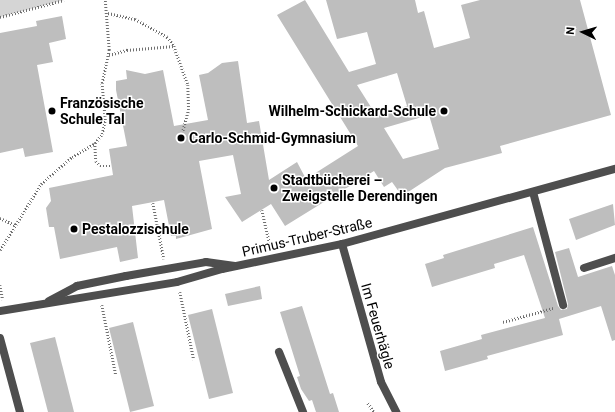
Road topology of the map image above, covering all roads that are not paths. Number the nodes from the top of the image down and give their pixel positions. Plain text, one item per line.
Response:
1 (615, 169) edge
2 (533, 192) junction
3 (342, 244) junction
4 (615, 258) edge
5 (238, 266) junction
6 (584, 268) dead end
7 (49, 301) junction
8 (563, 305) road end
9 (0, 311) edge
10 (0, 338) edge
11 (279, 352) dead end
12 (20, 412) edge
13 (303, 412) edge
14 (396, 412) edge

1 - 2 street, Primus-Truber-Straße
2 - 3 street, Primus-Truber-Straße
2 - 8 street
3 - 5 street, Primus-Truber-Straße
3 - 14 street, Im Feuerhägle
4 - 6 street
5 - 7 street, Primus-Truber-Straße
5 - 7 street
7 - 9 street, Primus-Truber-Straße
10 - 12 street
11 - 13 street

